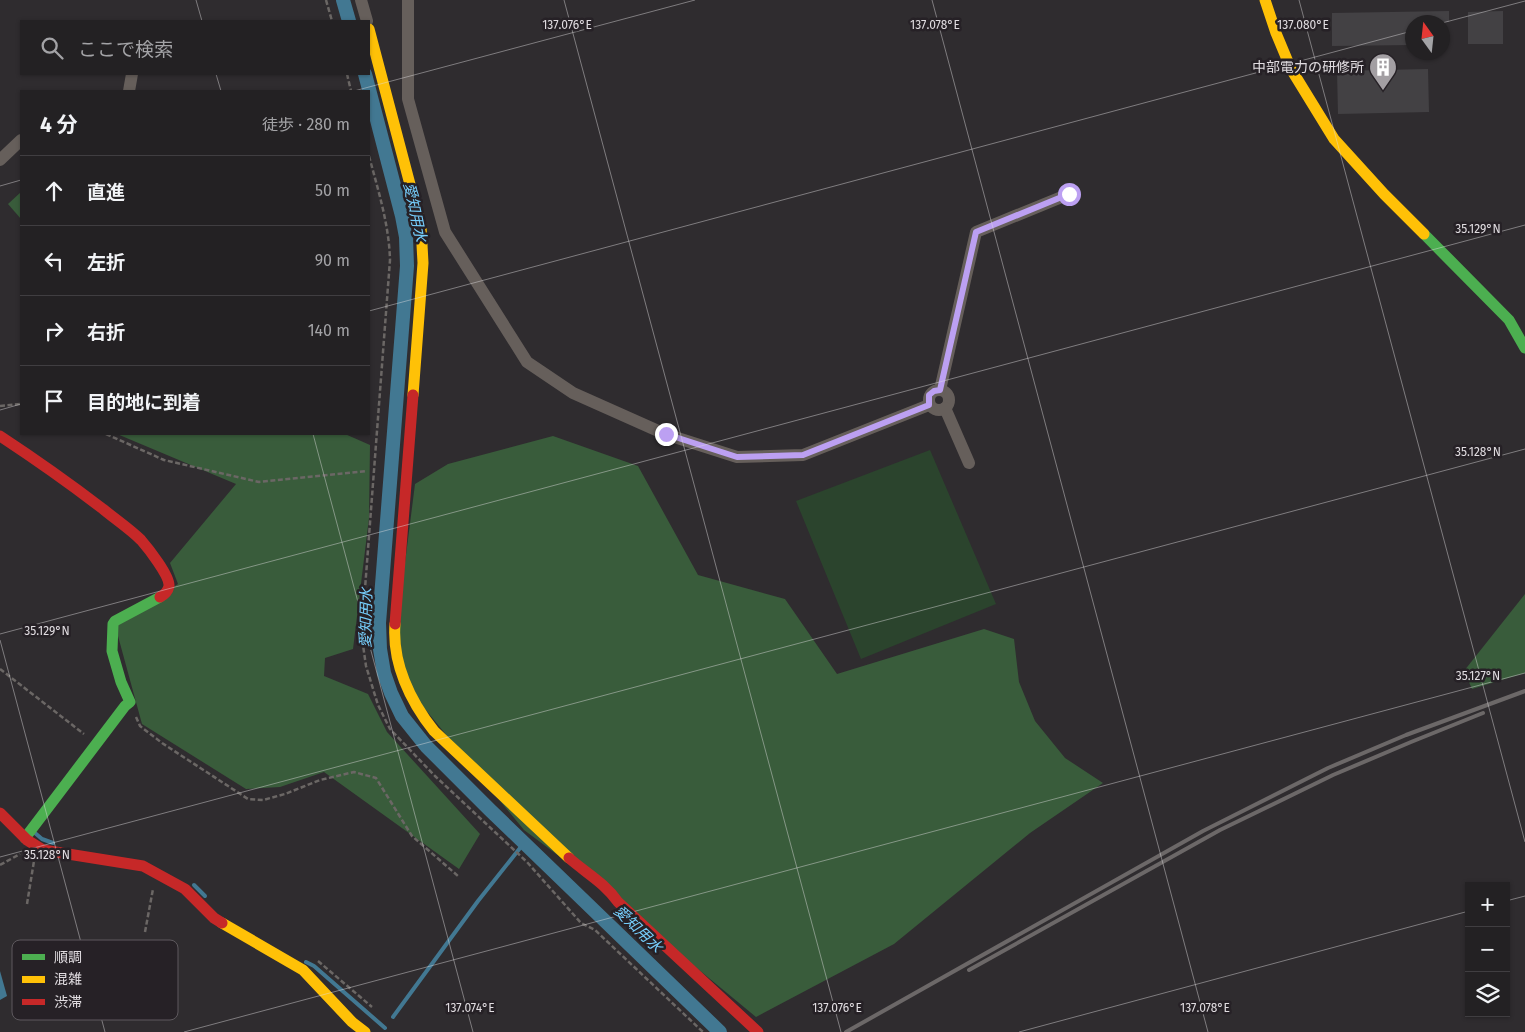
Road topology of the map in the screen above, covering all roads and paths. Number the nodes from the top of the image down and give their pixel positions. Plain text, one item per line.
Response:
1 (326, 0) edge
2 (361, 0) edge
3 (408, 0) edge
4 (1265, 0) edge
5 (332, 20) edge
6 (367, 20) edge
7 (370, 33) edge
8 (132, 75) edge
9 (346, 75) edge
10 (129, 90) edge
11 (351, 90) edge
12 (20, 141) edge
13 (0, 160) edge
14 (370, 160) edge
15 (1069, 194) dead end
16 (1525, 348) edge
17 (940, 390) junction
18 (20, 404) edge
19 (929, 405) junction
20 (0, 406) edge
21 (945, 408) junction
22 (108, 435) edge
23 (0, 436) edge
24 (969, 463) dead end
25 (367, 471) dead end
26 (0, 669) edge
27 (130, 702) junction
28 (96, 743) junction
29 (0, 813) edge
30 (26, 839) junction
31 (38, 847) junction
32 (0, 866) edge
33 (158, 874) junction
34 (458, 876) dead end
35 (26, 904) dead end
36 (146, 932) dead end
37 (365, 1032) edge
38 (703, 1032) edge
39 (758, 1032) edge

1 - 5 path
2 - 6 street
3 - 19 street
4 - 16 street
7 - 39 street
8 - 10 street
9 - 11 path
12 - 13 street
14 - 38 path
15 - 17 street
17 - 19 street
17 - 21 street
18 - 20 path
19 - 21 street
21 - 24 street
22 - 25 path
23 - 27 street
26 - 28 path
27 - 28 street
27 - 34 path
28 - 30 street
29 - 30 street
30 - 31 street
30 - 32 path
31 - 33 street
31 - 35 path
33 - 36 path
33 - 37 street

